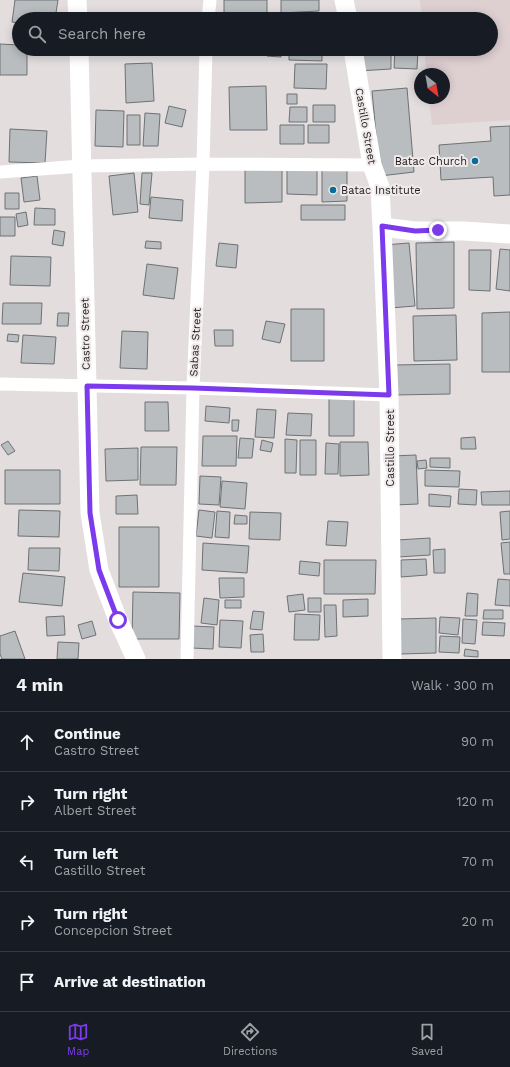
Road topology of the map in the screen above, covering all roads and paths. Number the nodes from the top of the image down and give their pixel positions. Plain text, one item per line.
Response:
1 (77, 0) edge
2 (210, 0) edge
3 (344, 0) edge
4 (78, 12) edge
5 (209, 12) edge
6 (347, 12) edge
7 (79, 56) edge
8 (206, 56) edge
9 (354, 56) edge
10 (203, 164) junction
11 (372, 165) junction
12 (82, 166) junction
13 (0, 172) edge
14 (382, 226) junction
15 (510, 234) edge
16 (0, 384) edge
17 (87, 386) junction
18 (193, 388) junction
19 (389, 395) junction
20 (136, 659) edge
21 (187, 659) edge
22 (392, 659) edge

1 - 4 street
2 - 5 street
3 - 6 street
7 - 12 street, Castro Street
8 - 10 street, Sabas Street
9 - 11 street, Castillo Street
10 - 11 street
10 - 12 street
10 - 18 street, Sabas Street
11 - 14 street, Castillo Street
12 - 13 street
12 - 17 street, Castro Street
14 - 15 street
14 - 19 street, Castillo Street
16 - 17 street
17 - 18 street
17 - 20 street, Castro Street
18 - 19 street
18 - 21 street, Sabas Street
19 - 22 street, Castillo Street

